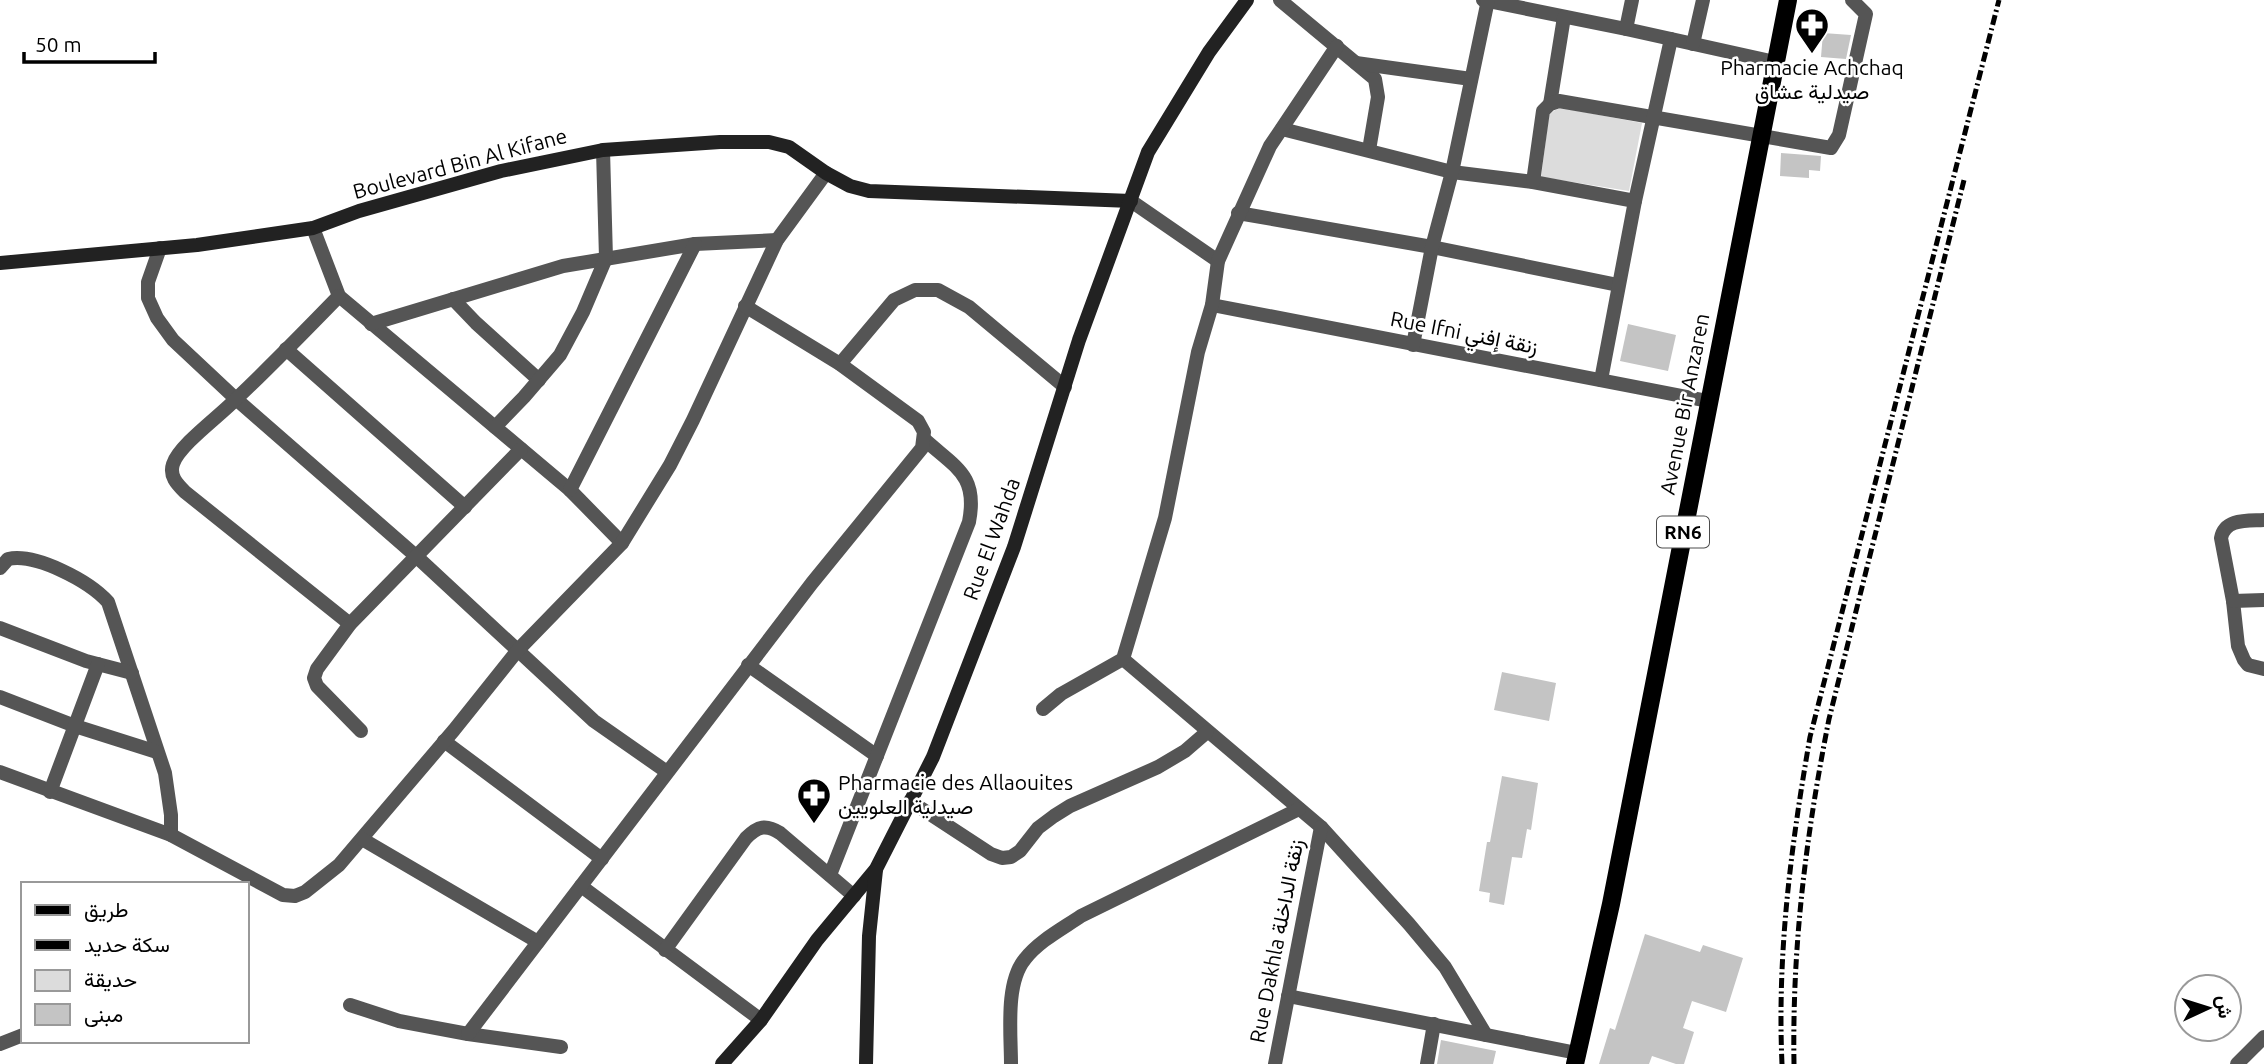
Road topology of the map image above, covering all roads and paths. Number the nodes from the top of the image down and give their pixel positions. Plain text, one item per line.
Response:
1 (1247, 0) edge
2 (1280, 0) edge
3 (1486, 0) edge
4 (1632, 0) edge
5 (1703, 0) edge
6 (1788, 0) edge
7 (1853, 0) edge
8 (1564, 17) junction
9 (1626, 29) junction
10 (1671, 39) junction
11 (1693, 44) junction
12 (1336, 46) junction
13 (1775, 62) junction
14 (1356, 63) junction
15 (1471, 79) junction
16 (1550, 104) junction
17 (1653, 119) junction
18 (1282, 129) junction
19 (1762, 135) junction
20 (603, 150) junction
21 (1369, 150) junction
22 (1452, 172) junction
23 (826, 173) junction
24 (1533, 182) junction
25 (1131, 201) junction
26 (1635, 201) junction
27 (1238, 213) junction
28 (313, 228) junction
29 (777, 240) junction
30 (695, 244) junction
31 (1432, 247) junction
32 (160, 248) junction
33 (606, 258) junction
34 (1218, 261) junction
35 (0, 263) edge
36 (1618, 285) junction
37 (339, 296) junction
38 (453, 299) junction
39 (1212, 305) junction
40 (745, 306) junction
41 (371, 324) junction
42 (1413, 345) junction
43 (286, 349) junction
44 (840, 364) junction
45 (539, 380) junction
46 (1601, 380) junction
47 (1065, 387) junction
48 (236, 400) junction
49 (1708, 401) junction
50 (495, 427) junction
51 (925, 439) junction
52 (521, 449) junction
53 (570, 491) junction
54 (465, 507) junction
55 (2264, 520) edge
56 (622, 543) junction
57 (417, 557) junction
58 (0, 568) edge
59 (2264, 600) edge
60 (2233, 601) junction
61 (350, 625) junction
62 (0, 628) edge
63 (518, 650) junction
64 (1123, 659) junction
65 (99, 664) junction
66 (748, 665) junction
67 (2264, 669) edge
68 (132, 673) junction
69 (0, 697) edge
70 (1043, 709) dead end
71 (75, 726) junction
72 (361, 730) dead end
73 (1207, 732) junction
74 (444, 741) junction
75 (158, 752) junction
76 (877, 757) junction
77 (0, 772) edge
78 (667, 772) junction
79 (50, 792) junction
80 (910, 801) junction
81 (1299, 809) junction
82 (1321, 827) junction
83 (170, 835) junction
84 (362, 839) junction
85 (602, 859) junction
86 (876, 869) junction
87 (830, 876) junction
88 (581, 886) junction
89 (854, 897) junction
90 (538, 942) junction
91 (665, 950) junction
92 (1288, 996) junction
93 (350, 1005) dead end
94 (761, 1020) junction
95 (1434, 1024) junction
96 (468, 1034) junction
97 (1486, 1035) junction
98 (21, 1036) edge
99 (2264, 1037) edge
100 (0, 1044) edge
101 (561, 1047) dead end
102 (1576, 1058) edge
103 (722, 1064) edge
104 (866, 1064) edge
105 (1011, 1064) edge
106 (1275, 1064) edge
107 (1427, 1064) edge
108 (2236, 1064) edge

1 - 25 street, Rue El Wahda
2 - 12 street
3 - 8 street
3 - 15 street
4 - 9 street
5 - 11 street
6 - 13 main road, Avenue Bir Anzaren / RN6
7 - 19 street
8 - 9 street
8 - 16 street
9 - 10 street
10 - 11 street
10 - 17 street
11 - 13 street
12 - 14 street
12 - 18 street
13 - 19 main road, Avenue Bir Anzaren / RN6
14 - 15 street
14 - 21 street
15 - 22 street
16 - 17 street
16 - 24 street
17 - 19 street
17 - 26 street
18 - 21 street
18 - 27 street
19 - 49 main road, Avenue Bir Anzaren / RN6
20 - 23 street, Boulevard Bin Al Kifane
20 - 28 street, Boulevard Bin Al Kifane
20 - 33 street
21 - 22 street
22 - 24 street
22 - 31 street
23 - 25 street, Boulevard Bin Al Kifane
23 - 29 street
24 - 26 street
25 - 34 street
25 - 47 street, Rue El Wahda
26 - 36 street
27 - 31 street
27 - 34 street
28 - 32 street, Boulevard Bin Al Kifane
28 - 37 street
29 - 30 street
29 - 40 street
30 - 33 street
30 - 53 street
31 - 36 street
31 - 42 street
32 - 35 street, Boulevard Bin Al Kifane
32 - 48 street
33 - 38 street
33 - 45 street
34 - 39 street
36 - 46 street
37 - 41 street
37 - 43 street
38 - 41 street
38 - 45 street
39 - 42 street, Rue Ifni زنقة إفني
39 - 64 street
40 - 44 street
40 - 56 street
41 - 50 street
42 - 46 street, Rue Ifni زنقة إفني
43 - 48 street
43 - 54 street
44 - 47 street
44 - 51 street
45 - 50 street
46 - 49 street, Rue Ifni زنقة إفني
47 - 80 street, Rue El Wahda
48 - 57 street
48 - 61 street
49 - 102 main road, Avenue Bir Anzaren / RN6
50 - 52 street
51 - 66 street
51 - 76 street
52 - 53 street
52 - 54 street
53 - 56 street
54 - 57 street
55 - 60 street
56 - 63 street
57 - 61 street
57 - 63 street
58 - 68 street
59 - 60 street
60 - 67 street
61 - 72 street
62 - 65 street
63 - 74 street
63 - 78 street
64 - 70 street
64 - 73 street
65 - 68 street
65 - 71 street
66 - 76 street
66 - 78 street
68 - 75 street
69 - 71 street
71 - 75 street
71 - 79 street
73 - 80 street
73 - 81 street
74 - 84 street
74 - 85 street
75 - 83 street
76 - 87 street
77 - 79 street
78 - 85 street
79 - 83 street
80 - 86 street, Rue El Wahda
81 - 82 street
81 - 105 street
82 - 92 street, Rue Dakhla زنقة الداخلة
82 - 97 street
83 - 84 street
84 - 90 street
85 - 88 street
86 - 89 street, Rue El Wahda
86 - 104 street
87 - 89 street
87 - 91 street
88 - 90 street
88 - 91 street
89 - 94 street, Rue El Wahda
90 - 96 street
91 - 94 street
92 - 95 street
92 - 106 street, Rue Dakhla زنقة الداخلة
93 - 96 street
94 - 103 street, Rue El Wahda
95 - 97 street
95 - 107 street
96 - 101 street
97 - 102 street
98 - 100 street
99 - 108 street

